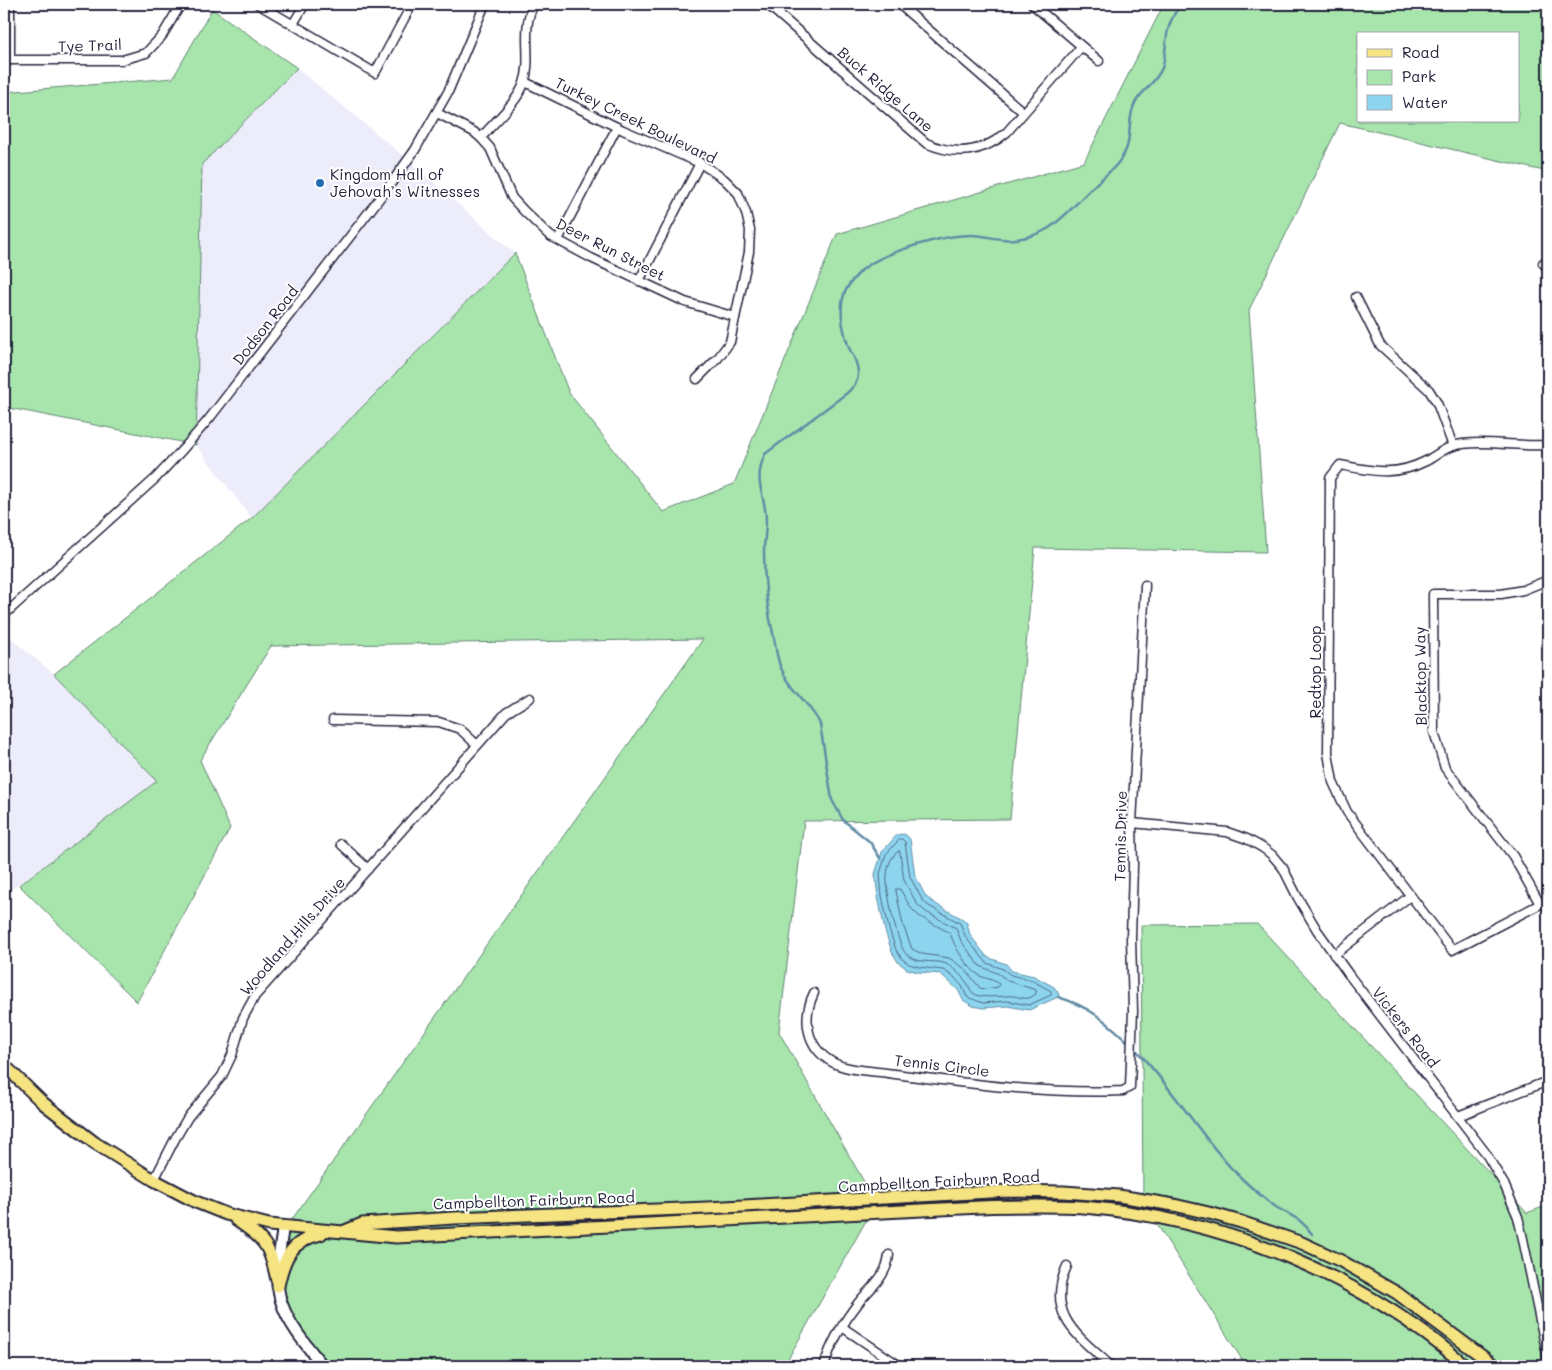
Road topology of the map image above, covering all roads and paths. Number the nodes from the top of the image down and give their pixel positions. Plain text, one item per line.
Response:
1 (10, 4) edge
2 (181, 4) edge
3 (258, 4) edge
4 (305, 4) edge
5 (412, 4) edge
6 (485, 4) edge
7 (534, 4) edge
8 (767, 4) edge
9 (899, 4) edge
10 (1032, 4) edge
11 (293, 24) junction
12 (1081, 47) junction
13 (7, 60) edge
14 (1099, 61) dead end
15 (525, 82) junction
16 (1024, 112) junction
17 (437, 113) junction
18 (617, 127) junction
19 (481, 138) junction
20 (700, 163) junction
21 (558, 240) junction
22 (639, 281) junction
23 (1356, 297) dead end
24 (736, 317) junction
25 (697, 379) dead end
26 (1548, 445) edge
27 (1452, 446) junction
28 (1548, 580) edge
29 (1145, 585) dead end
30 (4, 615) edge
31 (530, 698) dead end
32 (333, 720) dead end
33 (478, 745) junction
34 (1132, 823) junction
35 (340, 844) dead end
36 (368, 869) junction
37 (1410, 896) junction
38 (1548, 900) edge
39 (1540, 904) junction
40 (1334, 955) junction
41 (814, 992) dead end
42 (4, 1065) edge
43 (1548, 1081) edge
44 (1130, 1088) joint
45 (1458, 1116) junction
46 (154, 1180) junction
47 (226, 1214) junction
48 (283, 1227) junction
49 (343, 1232) junction
50 (889, 1255) dead end
51 (1067, 1266) dead end
52 (278, 1286) junction
53 (842, 1328) junction
54 (1548, 1359) edge
55 (323, 1366) edge
56 (824, 1366) edge
57 (900, 1366) edge
58 (1111, 1366) edge
59 (1466, 1366) edge
60 (1495, 1366) edge

1 - 13 street
2 - 13 street, Tye Trail
3 - 11 street
4 - 11 street
5 - 11 street
6 - 17 street, Dodson Road
7 - 15 street
8 - 16 street, Buck Ridge Lane
9 - 16 street
10 - 12 street
12 - 14 street
12 - 16 street, Buck Ridge Lane
15 - 18 street, Turkey Creek Boulevard
15 - 19 street
17 - 19 street, Deer Run Street
17 - 30 street, Dodson Road
18 - 20 street, Turkey Creek Boulevard
18 - 21 street
19 - 21 street, Deer Run Street
20 - 22 street
20 - 24 street, Turkey Creek Boulevard
21 - 22 street, Deer Run Street
22 - 24 street, Deer Run Street
23 - 27 street
24 - 25 street, Turkey Creek Boulevard
26 - 27 street, Redtop Loop
27 - 37 street, Redtop Loop
28 - 39 street, Blacktop Way
29 - 34 street, Tennis Drive
31 - 33 street, Woodland Hills Drive
32 - 33 street
33 - 36 street, Woodland Hills Drive
34 - 40 street, Vickers Road
34 - 44 street, Tennis Drive
35 - 36 street
36 - 46 street, Woodland Hills Drive
37 - 39 street, Redtop Loop
37 - 40 street
38 - 39 street, Redtop Loop
40 - 45 street, Vickers Road
41 - 44 street, Tennis Circle
42 - 46 main road, Campbellton Fairburn Road
43 - 45 street
45 - 54 street, Vickers Road
46 - 47 main road, Campbellton Fairburn Road
47 - 48 main road, Campbellton Fairburn Road
47 - 52 main road
48 - 49 main road, Campbellton Fairburn Road
48 - 52 main road
49 - 52 main road
49 - 59 main road, Campbellton Fairburn Road
49 - 60 main road, Campbellton Fairburn Road
50 - 53 street
51 - 58 street
52 - 55 main road
53 - 56 street
53 - 57 street

